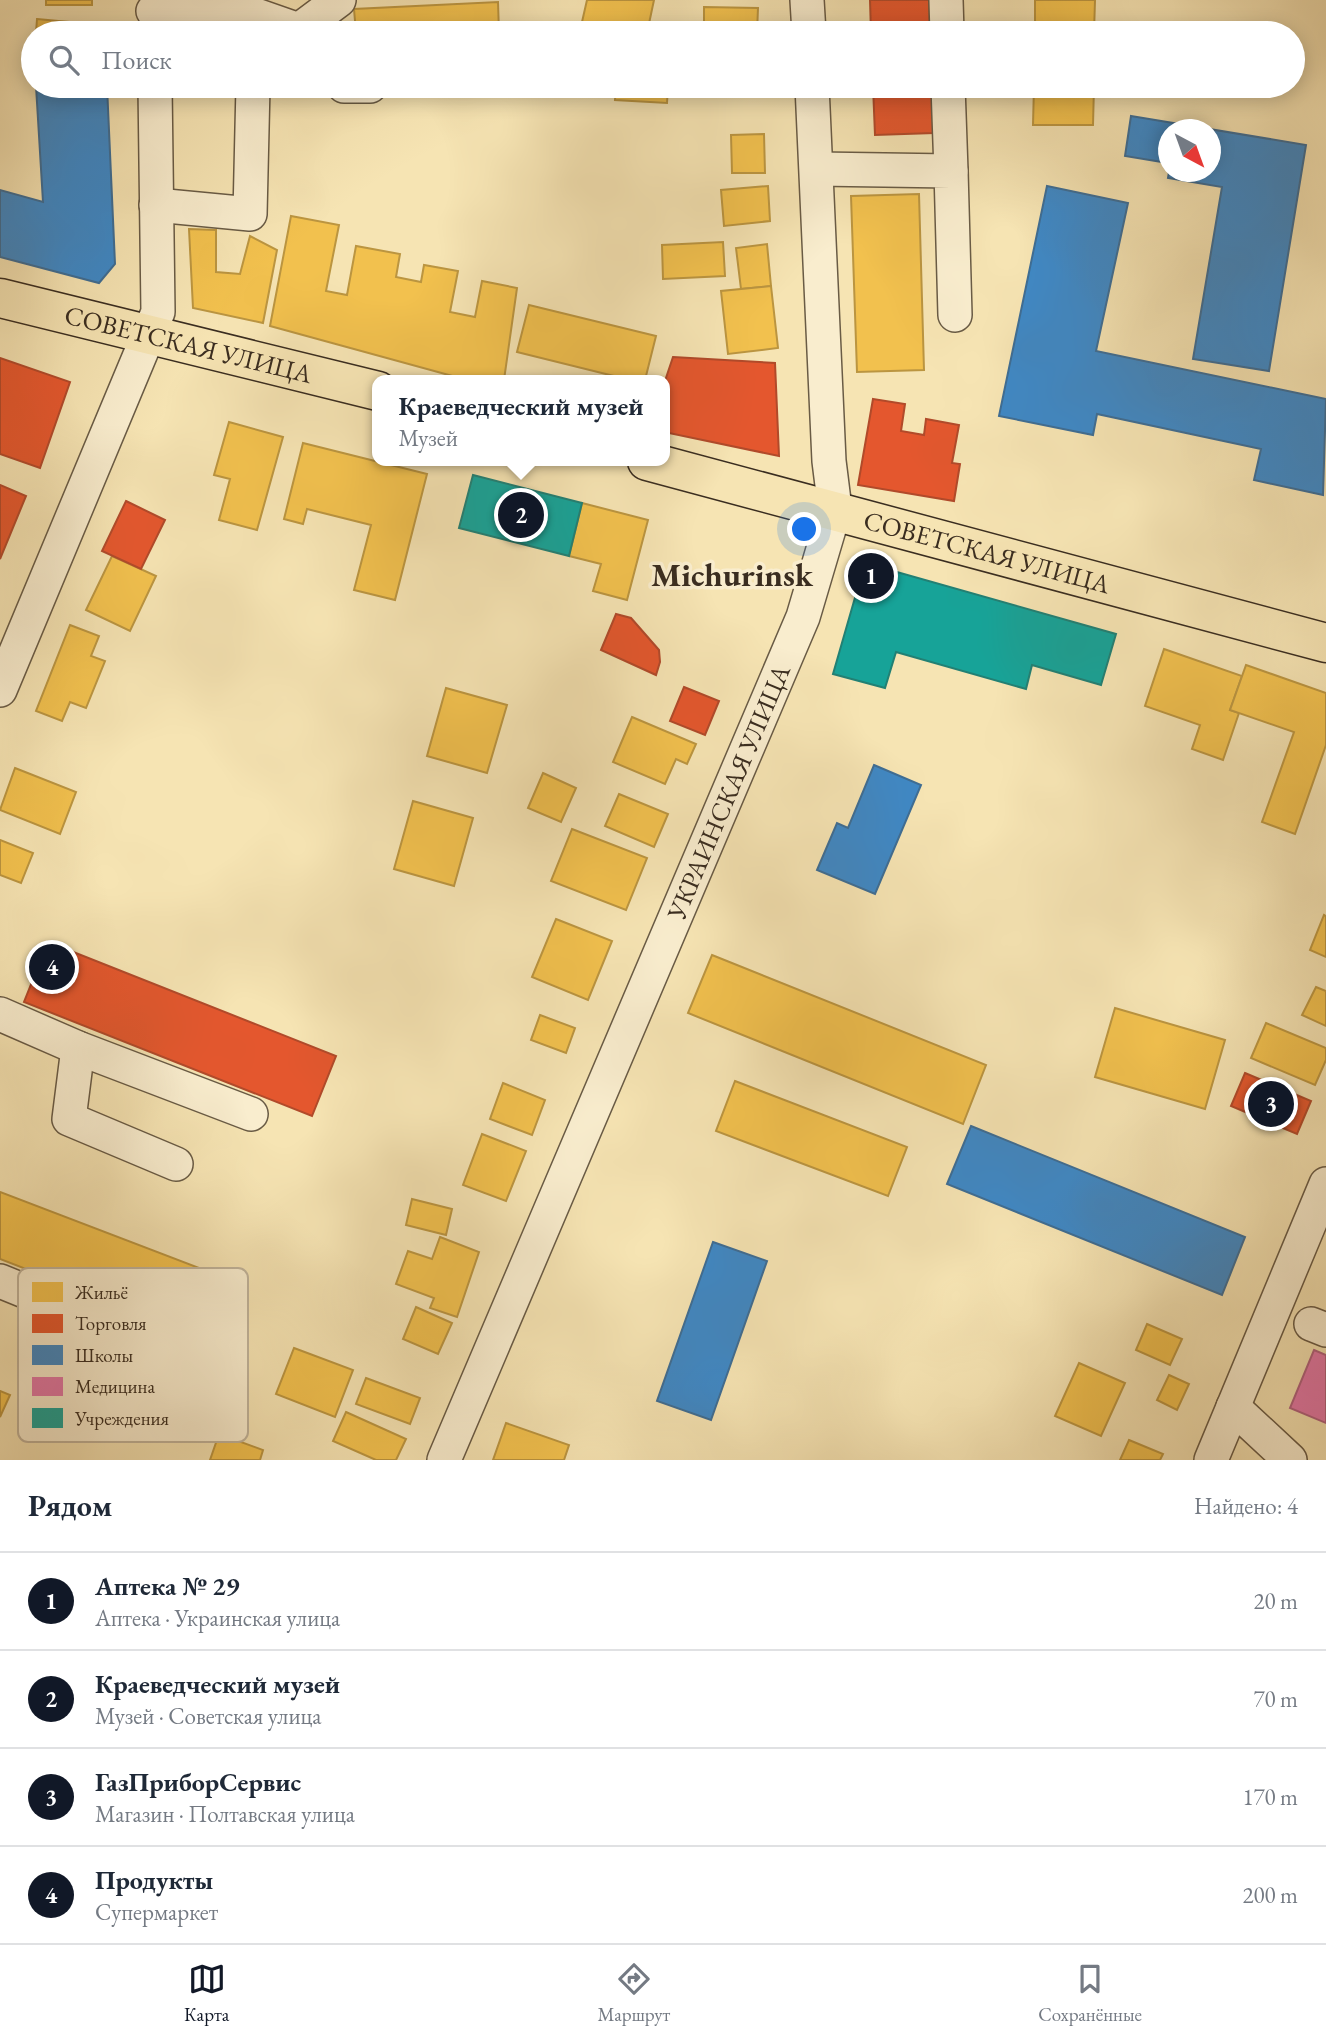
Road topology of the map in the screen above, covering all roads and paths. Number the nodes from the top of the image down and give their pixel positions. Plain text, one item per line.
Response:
1 (339, 0) edge
2 (807, 0) edge
3 (946, 0) edge
4 (154, 15) edge
5 (248, 21) edge
6 (313, 21) edge
7 (808, 21) edge
8 (947, 21) edge
9 (155, 98) edge
10 (253, 98) edge
11 (813, 98) edge
12 (948, 98) edge
13 (817, 169) junction
14 (951, 171) junction
15 (156, 205) junction
16 (0, 298) edge
17 (955, 315) dead end
18 (149, 332) junction
19 (372, 390) edge
20 (667, 466) edge
21 (835, 509) junction
22 (1326, 643) edge
23 (0, 690) edge
24 (0, 1014) edge
25 (78, 1048) junction
26 (251, 1114) dead end
27 (176, 1164) dead end
28 (1326, 1184) edge
29 (0, 1281) edge
30 (18, 1288) edge
31 (1233, 1407) junction
32 (444, 1460) edge
33 (1211, 1460) edge
34 (1290, 1460) edge

1 - 6 street
2 - 7 street
3 - 8 street
4 - 5 street
9 - 15 street
10 - 15 street
11 - 13 street, УКРАИНСКАЯ УЛИЦА
12 - 14 street
13 - 14 street
13 - 21 street, УКРАИНСКАЯ УЛИЦА
14 - 17 street
15 - 18 street
16 - 18 main road, СОВЕТСКАЯ УЛИЦА
18 - 19 main road, СОВЕТСКАЯ УЛИЦА
18 - 23 street
20 - 21 main road, СОВЕТСКАЯ УЛИЦА
21 - 22 main road, СОВЕТСКАЯ УЛИЦА
21 - 32 street, УКРАИНСКАЯ УЛИЦА
24 - 25 street
25 - 26 street
25 - 27 street
28 - 31 street
29 - 30 street
31 - 33 street
31 - 34 street

